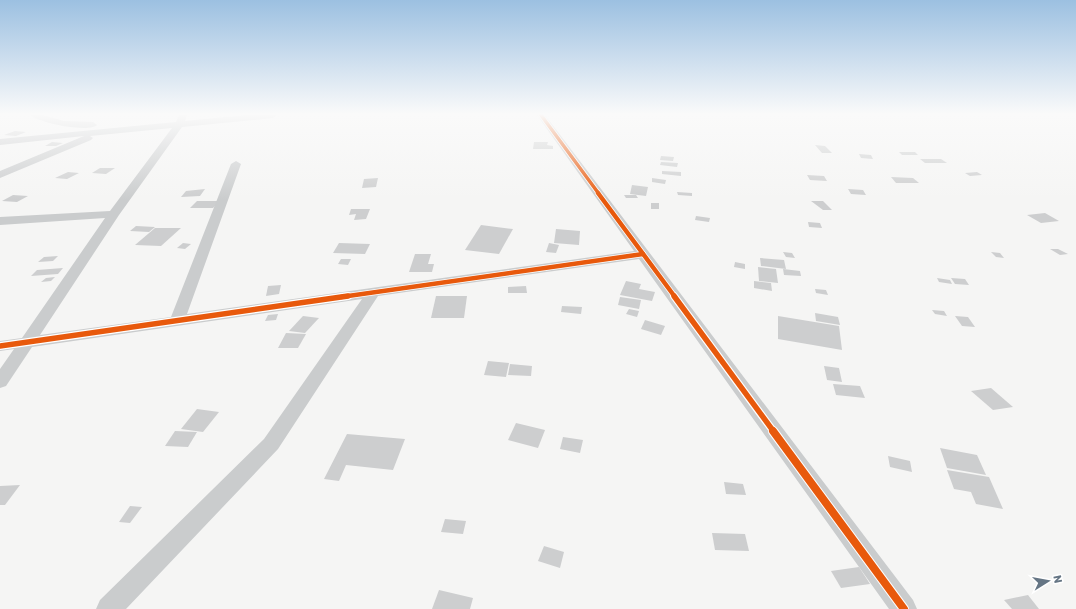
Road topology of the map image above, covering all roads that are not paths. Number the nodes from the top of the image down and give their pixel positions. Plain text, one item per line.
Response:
1 (76, 143) edge
2 (164, 143) edge
3 (562, 143) edge
4 (236, 164) dead end
5 (0, 175) edge
6 (114, 214) junction
7 (0, 221) edge
8 (643, 254) junction
9 (373, 293) junction
10 (177, 321) junction
11 (27, 343) junction
12 (0, 346) edge
13 (0, 382) edge
14 (109, 609) edge
15 (904, 609) edge

1 - 5 street
2 - 6 street
3 - 8 street
4 - 10 street
6 - 7 street
6 - 11 street
8 - 9 street
8 - 15 street
9 - 10 street
9 - 14 street
10 - 11 street
11 - 12 street
11 - 13 street

